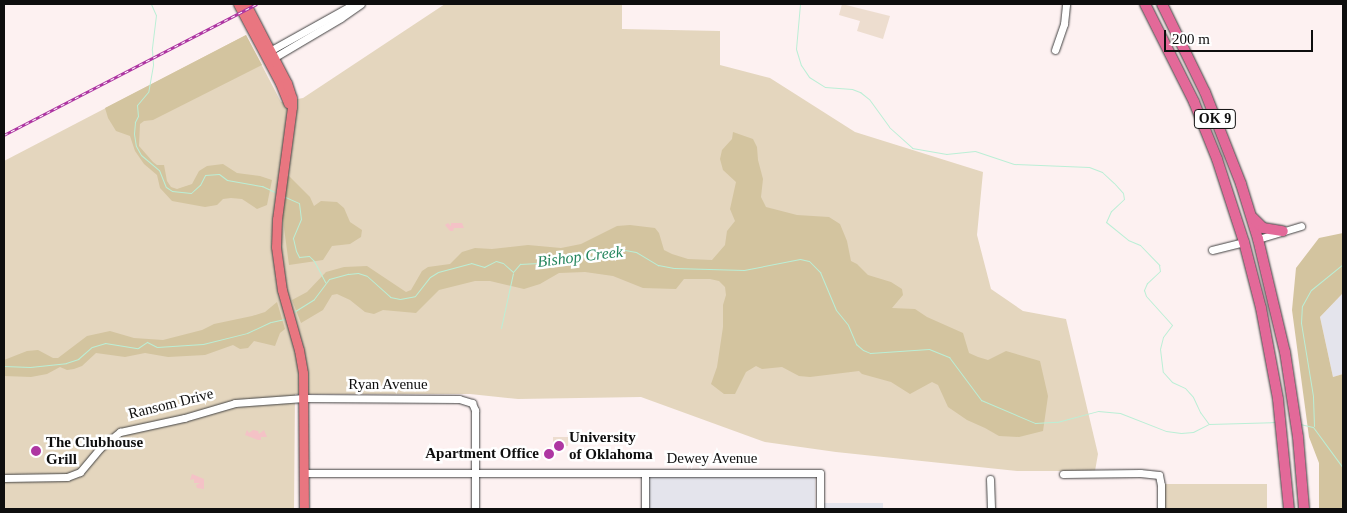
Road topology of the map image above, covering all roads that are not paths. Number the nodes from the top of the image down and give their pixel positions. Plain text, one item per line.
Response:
1 (238, 4) edge
2 (246, 4) edge
3 (354, 4) edge
4 (361, 4) edge
5 (1066, 4) edge
6 (1145, 4) edge
7 (1162, 4) edge
8 (321, 26) junction
9 (1055, 50) dead end
10 (269, 56) junction
11 (1250, 213) junction
12 (1301, 226) dead end
13 (1283, 231) junction
14 (1258, 239) junction
15 (1244, 242) junction
16 (1212, 250) dead end
17 (304, 398) junction
18 (304, 473) junction
19 (475, 473) junction
20 (645, 473) junction
21 (1063, 474) dead end
22 (4, 478) edge
23 (990, 479) dead end
24 (304, 509) edge
25 (475, 509) edge
26 (645, 509) edge
27 (820, 509) edge
28 (990, 509) edge
29 (1161, 509) edge
30 (1289, 509) edge
31 (1304, 509) edge

1 - 10 main road
2 - 10 main road
3 - 8 street
4 - 8 street
5 - 9 street
6 - 15 highway, OK 9
7 - 11 highway, OK 9
8 - 10 street
10 - 17 main road
11 - 13 highway
11 - 14 highway, OK 9
12 - 13 street
13 - 14 street
14 - 31 highway, OK 9
15 - 16 street
15 - 30 highway, OK 9
17 - 18 main road
17 - 19 street, Ryan Avenue
17 - 22 street, Ransom Drive
18 - 19 street, Dewey Avenue
18 - 24 main road
19 - 20 street, Dewey Avenue
19 - 25 street
20 - 26 street
20 - 27 street, Dewey Avenue
21 - 29 street
23 - 28 street

